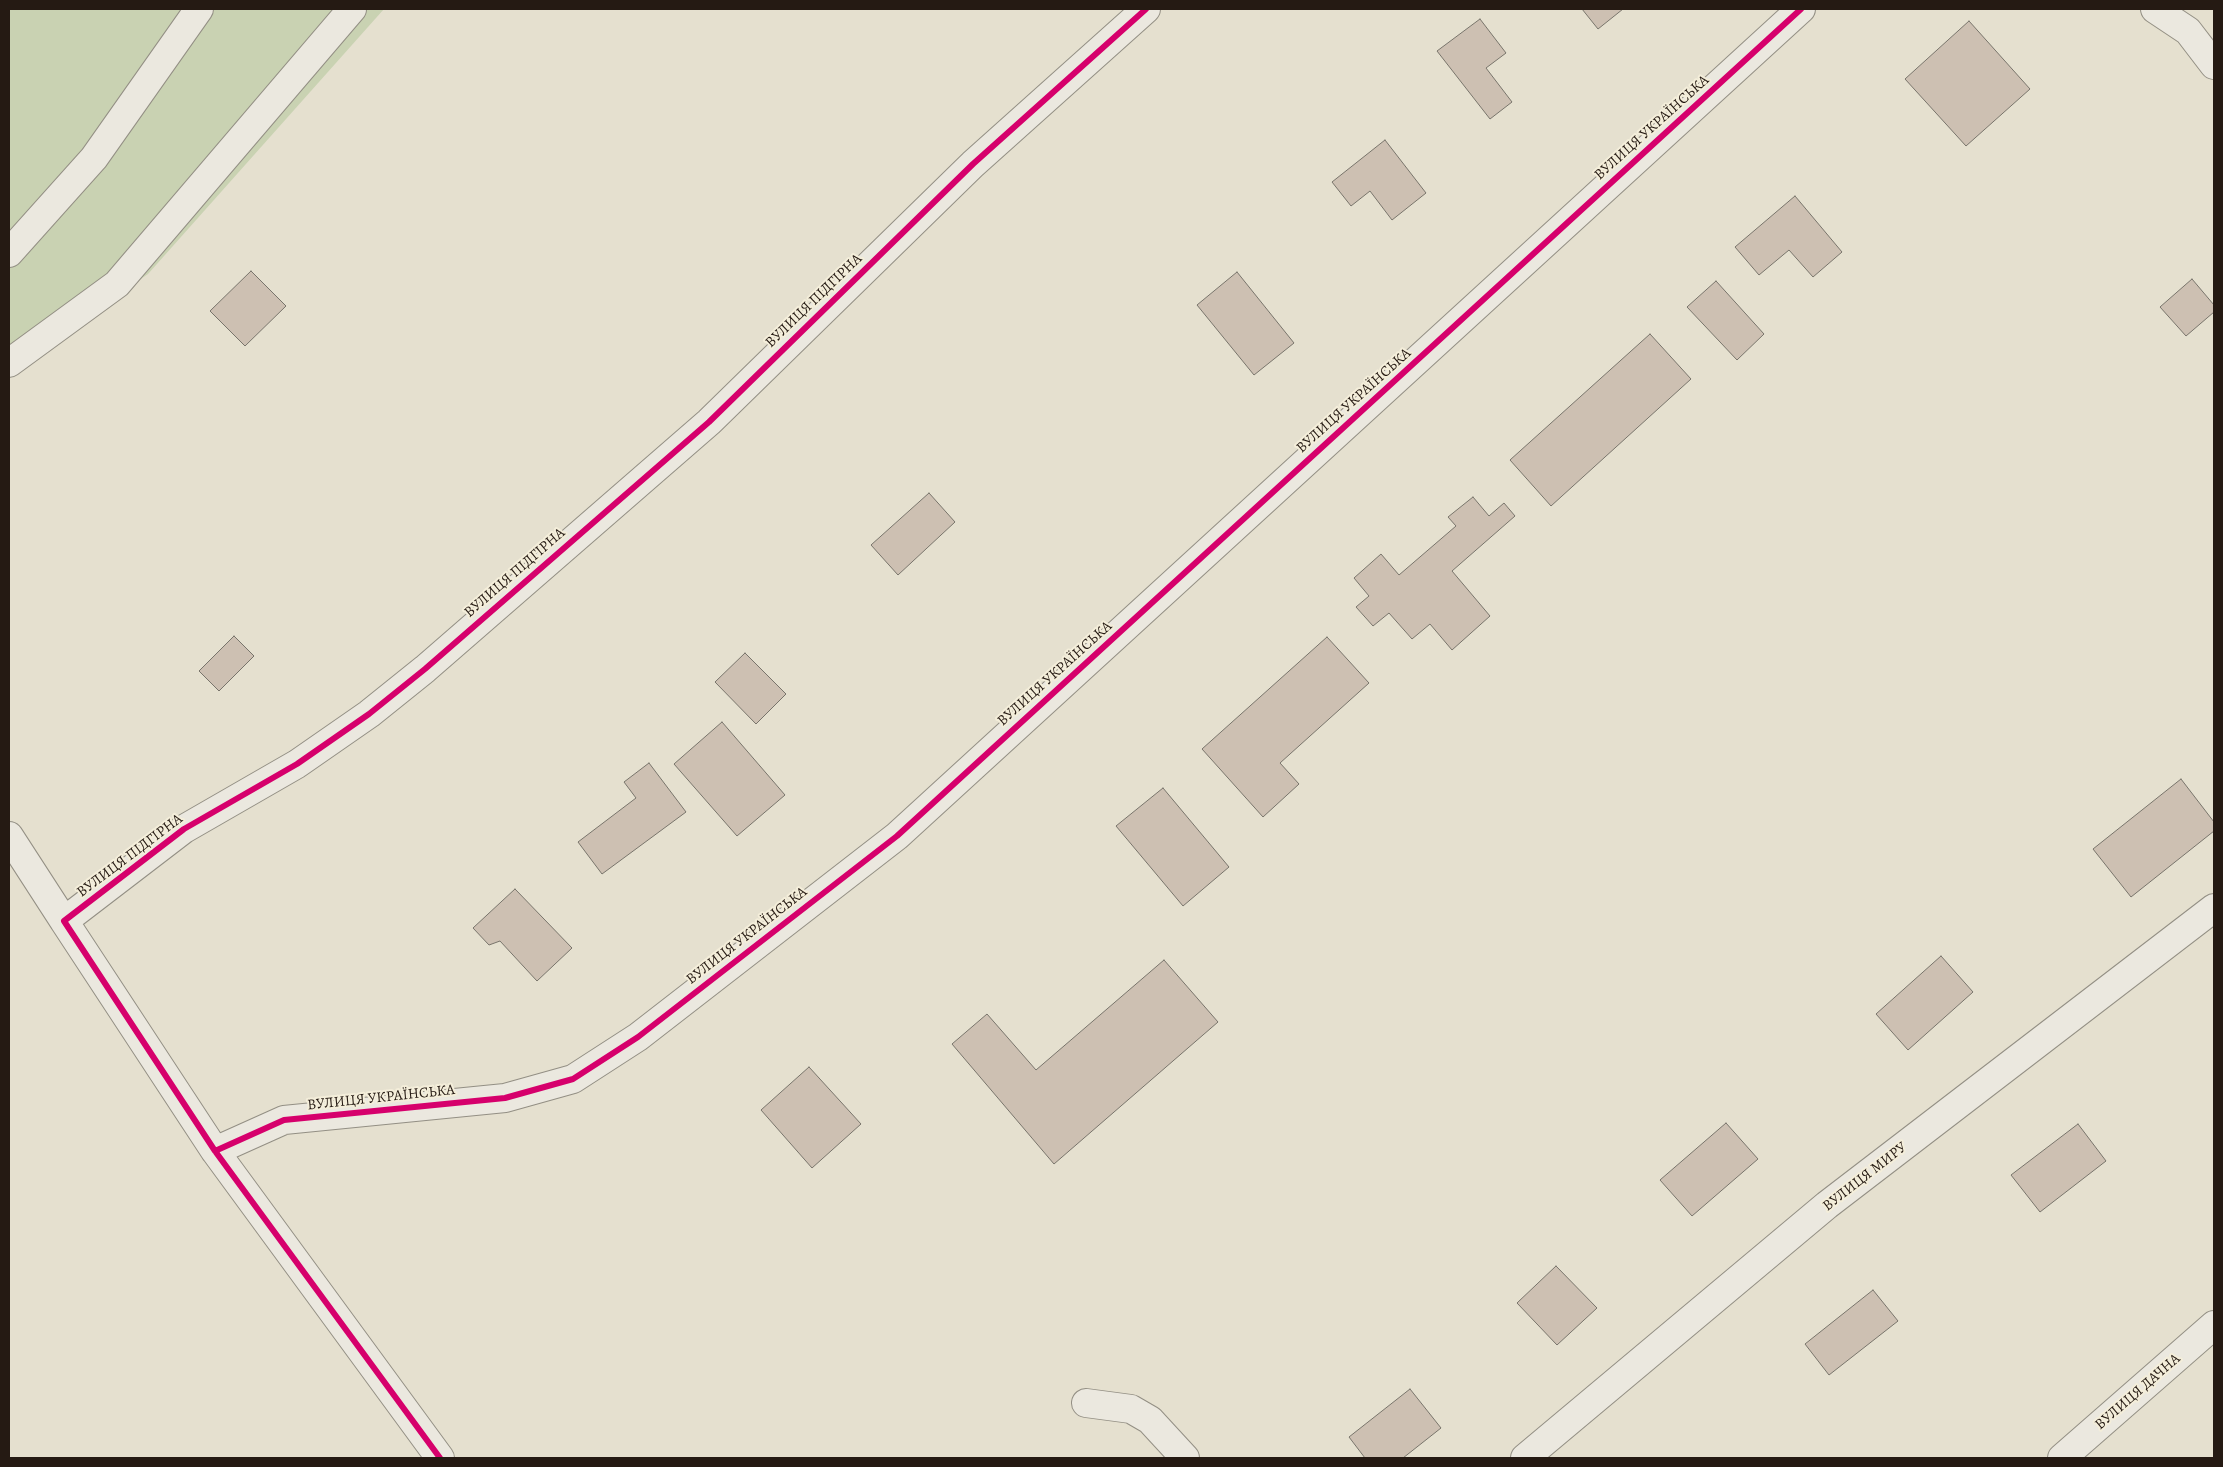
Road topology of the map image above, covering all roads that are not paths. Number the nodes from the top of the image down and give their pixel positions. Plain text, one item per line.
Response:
1 (199, 9) edge
2 (352, 9) edge
3 (1146, 9) edge
4 (1801, 9) edge
5 (2155, 9) edge
6 (2188, 20) edge
7 (2214, 65) edge
8 (9, 253) edge
9 (9, 363) edge
10 (9, 836) edge
11 (2214, 908) edge
12 (64, 921) junction
13 (214, 1151) junction
14 (2214, 1325) edge
15 (1086, 1403) dead end
16 (440, 1458) edge
17 (1185, 1458) edge
18 (1524, 1458) edge
19 (2062, 1458) edge

1 - 8 street
2 - 9 street
3 - 12 street, ВУЛИЦЯ ПІДГІРНА
4 - 13 street, ВУЛИЦЯ УКРАЇНСЬКА
5 - 6 street
6 - 7 street
10 - 12 street
11 - 18 street, ВУЛИЦЯ МИРУ
12 - 13 street
13 - 16 street
14 - 19 street, ВУЛИЦЯ ДАЧНА
15 - 17 street

